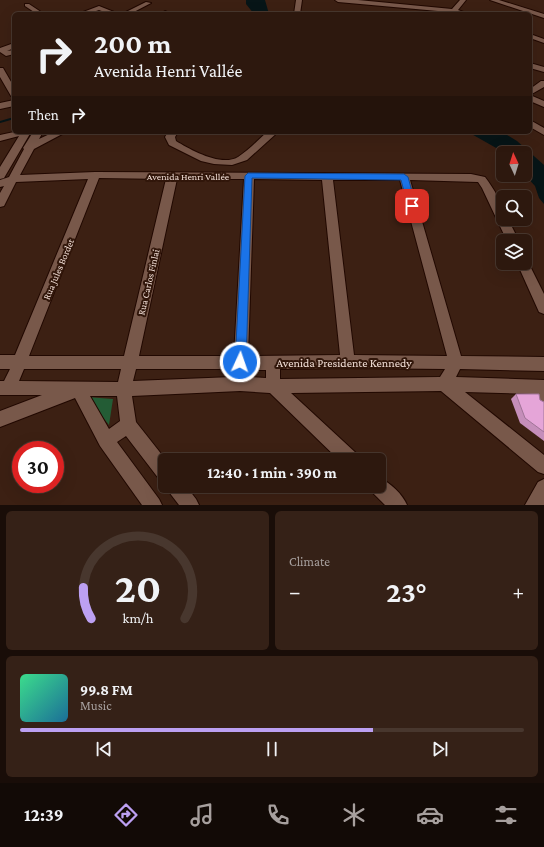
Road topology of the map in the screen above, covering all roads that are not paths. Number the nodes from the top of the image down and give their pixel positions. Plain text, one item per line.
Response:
1 (299, 0) edge
2 (338, 0) edge
3 (463, 0) edge
4 (493, 0) edge
5 (26, 2) edge
6 (148, 3) dead end
7 (38, 12) edge
8 (87, 12) edge
9 (110, 12) edge
10 (129, 12) edge
11 (297, 12) edge
12 (453, 12) edge
13 (531, 12) edge
14 (532, 12) edge
15 (544, 16) edge
16 (532, 37) edge
17 (12, 40) edge
18 (544, 41) edge
19 (2, 44) edge
20 (12, 46) edge
21 (3, 55) edge
22 (12, 58) edge
23 (532, 66) edge
24 (0, 70) edge
25 (544, 70) edge
26 (12, 75) edge
27 (544, 83) edge
28 (12, 91) edge
29 (532, 92) edge
30 (532, 99) edge
31 (12, 103) edge
32 (544, 104) edge
33 (0, 106) edge
34 (532, 124) edge
35 (544, 132) edge
36 (17, 134) edge
37 (24, 134) edge
38 (37, 134) edge
39 (57, 134) edge
40 (171, 134) edge
41 (271, 134) edge
42 (0, 138) edge
43 (17, 147) junction
44 (30, 148) junction
45 (95, 175) junction
46 (0, 176) edge
47 (172, 176) junction
48 (248, 176) junction
49 (327, 176) junction
50 (404, 177) junction
51 (14, 179) junction
52 (0, 184) edge
53 (0, 204) edge
54 (510, 234) edge
55 (526, 270) edge
56 (544, 308) edge
57 (348, 361) junction
58 (0, 362) edge
59 (19, 362) junction
60 (130, 362) junction
61 (240, 362) junction
62 (273, 363) junction
63 (456, 363) junction
64 (544, 364) edge
65 (240, 384) junction
66 (444, 384) junction
67 (274, 386) junction
68 (4, 388) edge
69 (78, 389) junction
70 (124, 389) junction
71 (541, 391) edge
72 (0, 419) edge
73 (128, 425) junction
74 (106, 440) junction
75 (344, 453) edge
76 (158, 464) edge
77 (544, 466) edge
78 (544, 488) edge
79 (181, 493) edge
80 (385, 493) edge
81 (153, 505) edge
82 (190, 505) edge
83 (398, 505) edge
84 (534, 505) edge

1 - 11 street
2 - 12 street
3 - 12 street
4 - 13 street
5 - 7 street
6 - 10 street
8 - 9 street
14 - 15 street
16 - 18 street
17 - 19 street
20 - 21 street
21 - 22 street
21 - 26 street
23 - 25 street
24 - 28 street
27 - 29 street
30 - 32 street
31 - 33 street
34 - 35 street
36 - 42 street
37 - 43 street
38 - 44 street
39 - 44 street
40 - 41 street
43 - 44 street
43 - 46 street
44 - 51 street
45 - 47 street, Avenida Henri Vallée
45 - 51 street, Avenida Henri Vallée
45 - 59 street, Rua Jules Bordet
47 - 48 street, Avenida Henri Vallée
47 - 60 street, Rua Carlos Finlai
48 - 49 street, Avenida Henri Vallée
48 - 61 street
49 - 50 street, Avenida Henri Vallée
49 - 57 street
50 - 54 street, Avenida Henri Vallée
50 - 63 street
51 - 52 street, Avenida Henri Vallée
51 - 53 street
55 - 56 street
57 - 62 street, Avenida Presidente Kennedy
57 - 63 street, Avenida Presidente Kennedy
58 - 59 street, Avenida Presidente Kennedy
59 - 60 street, Avenida Presidente Kennedy
59 - 68 street, Rua Jules Bordet
60 - 61 street, Avenida Presidente Kennedy
60 - 70 street, Rua Carlos Finlai
61 - 62 street, Avenida Presidente Kennedy
61 - 65 street
62 - 67 street
63 - 64 street, Avenida Presidente Kennedy
63 - 66 street
65 - 67 street, Avenida Presidente Kennedy
65 - 70 street, Avenida Presidente Kennedy
66 - 67 street, Avenida Presidente Kennedy
66 - 71 street, Avenida Presidente Kennedy
66 - 77 street
67 - 75 street
68 - 69 street, Avenida Presidente Kennedy
69 - 70 street, Avenida Presidente Kennedy
69 - 72 street, Avenida Presidente Kennedy
69 - 74 street
70 - 73 street, Rua Carlos Finlai
73 - 74 street
73 - 76 street
74 - 81 street
78 - 84 street
79 - 82 street
80 - 83 street

